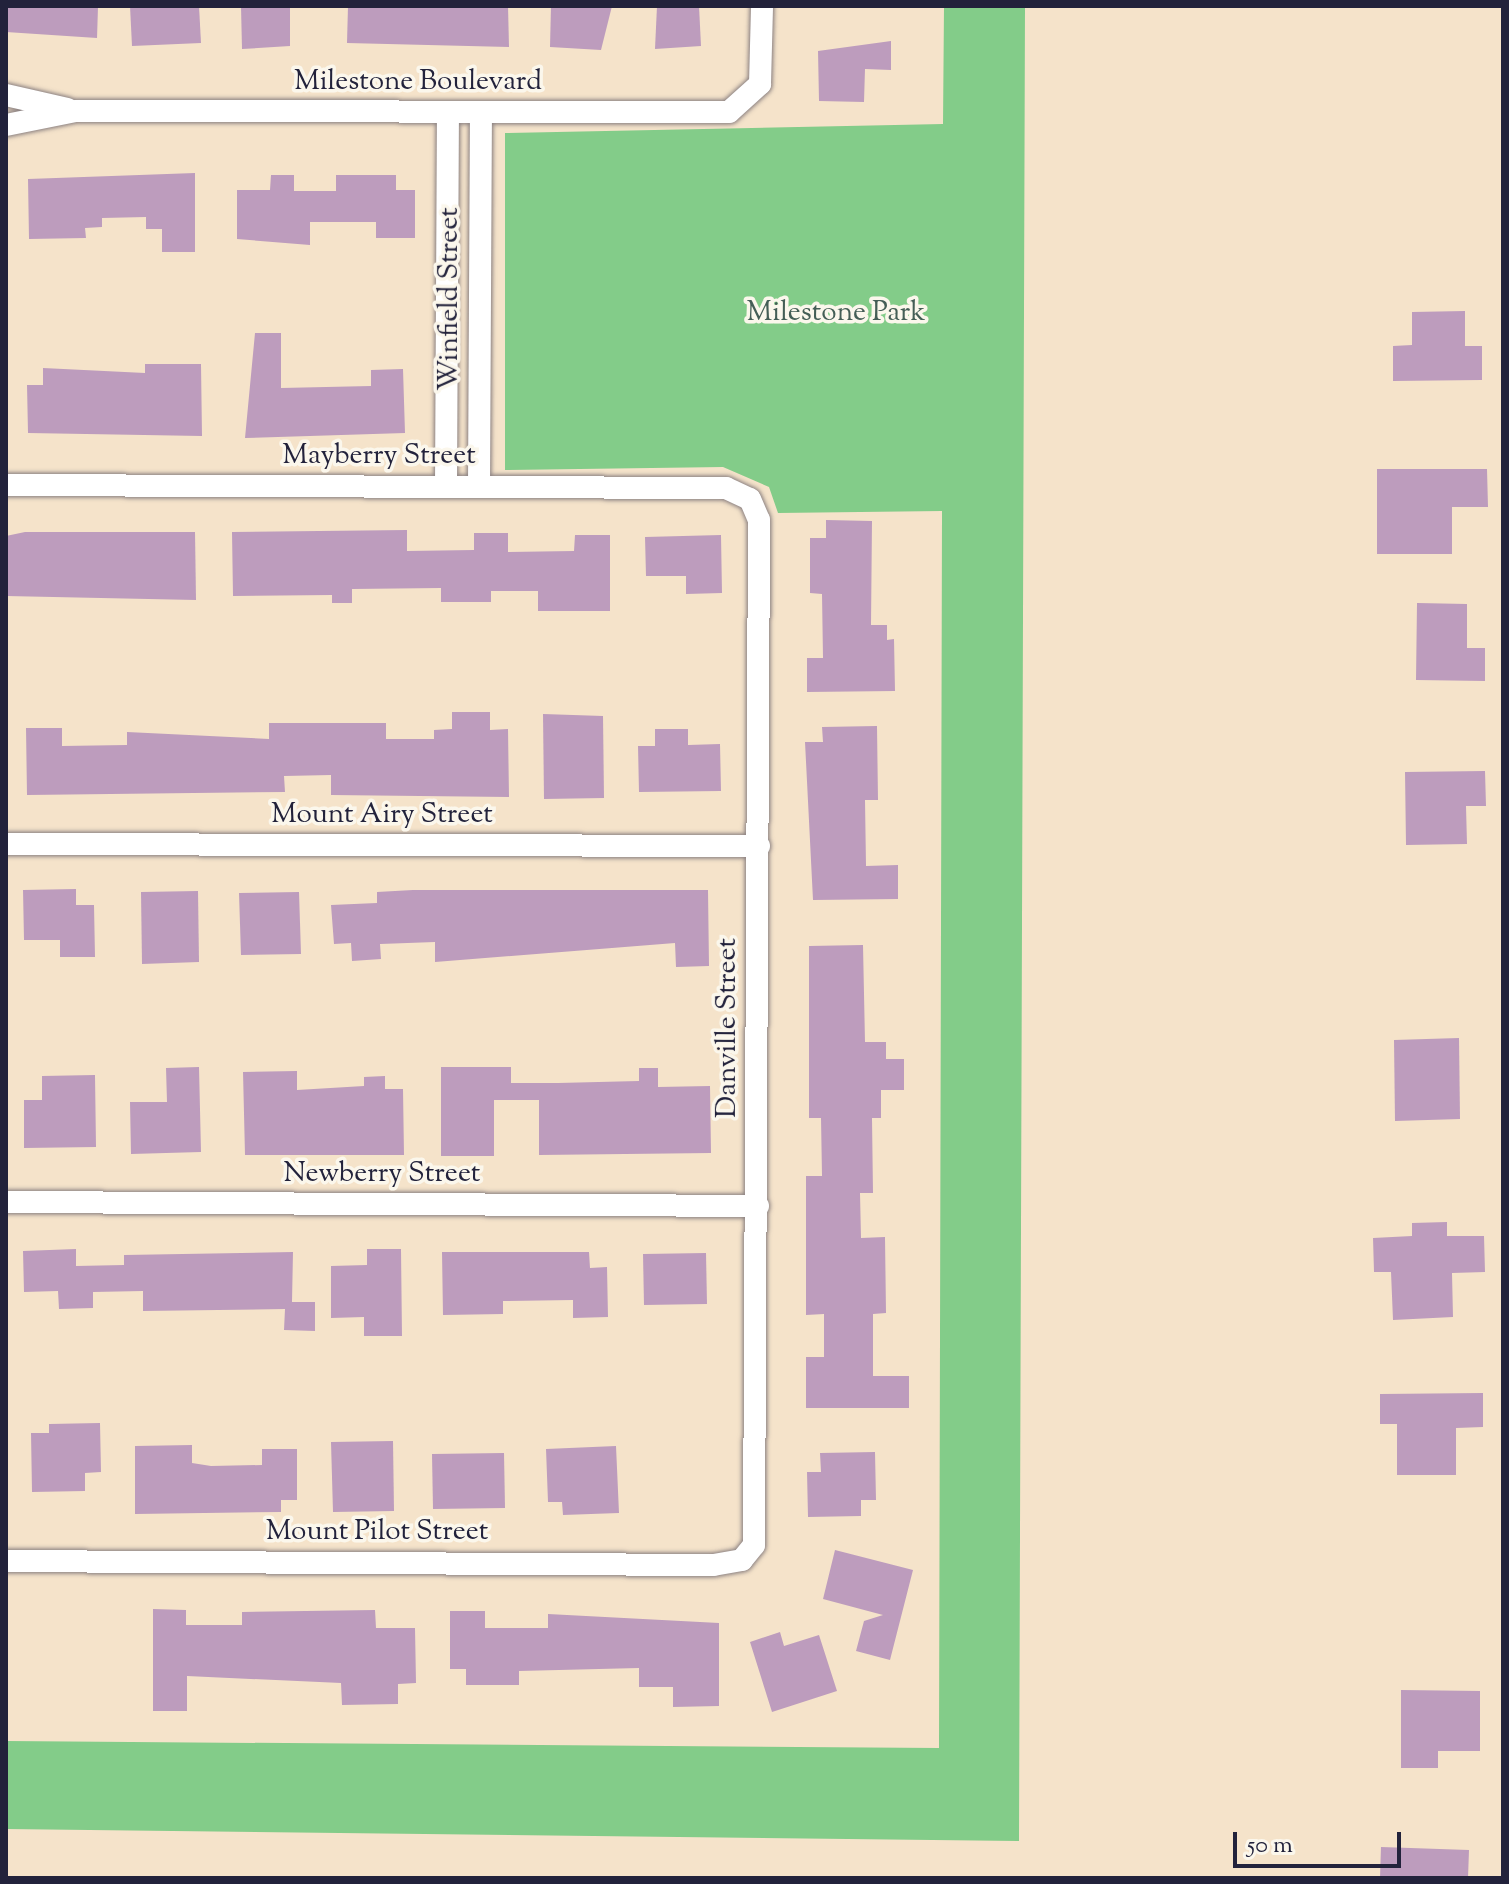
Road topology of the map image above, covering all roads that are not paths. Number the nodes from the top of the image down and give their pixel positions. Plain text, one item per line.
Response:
1 (762, 6) edge
2 (6, 95) edge
3 (76, 111) junction
4 (448, 112) junction
5 (481, 112) junction
6 (6, 125) edge
7 (6, 485) edge
8 (446, 486) junction
9 (479, 486) junction
10 (750, 499) joint
11 (6, 844) edge
12 (759, 846) junction
13 (6, 1202) edge
14 (758, 1206) junction
15 (745, 1557) joint
16 (6, 1561) edge

1 - 5 street, Milestone Boulevard
2 - 3 street, Milestone Boulevard
3 - 4 street, Milestone Boulevard
3 - 6 street, Milestone Boulevard
4 - 5 street, Milestone Boulevard
4 - 8 street, Winfield Street
5 - 9 street, Winfield Street
7 - 8 street, Mayberry Street
8 - 9 street, Mayberry Street
9 - 10 street, Mayberry Street
10 - 12 street, Danville Street
11 - 12 street, Mount Airy Street
12 - 14 street, Danville Street
13 - 14 street, Newberry Street
14 - 15 street, Danville Street
15 - 16 street, Mount Pilot Street

